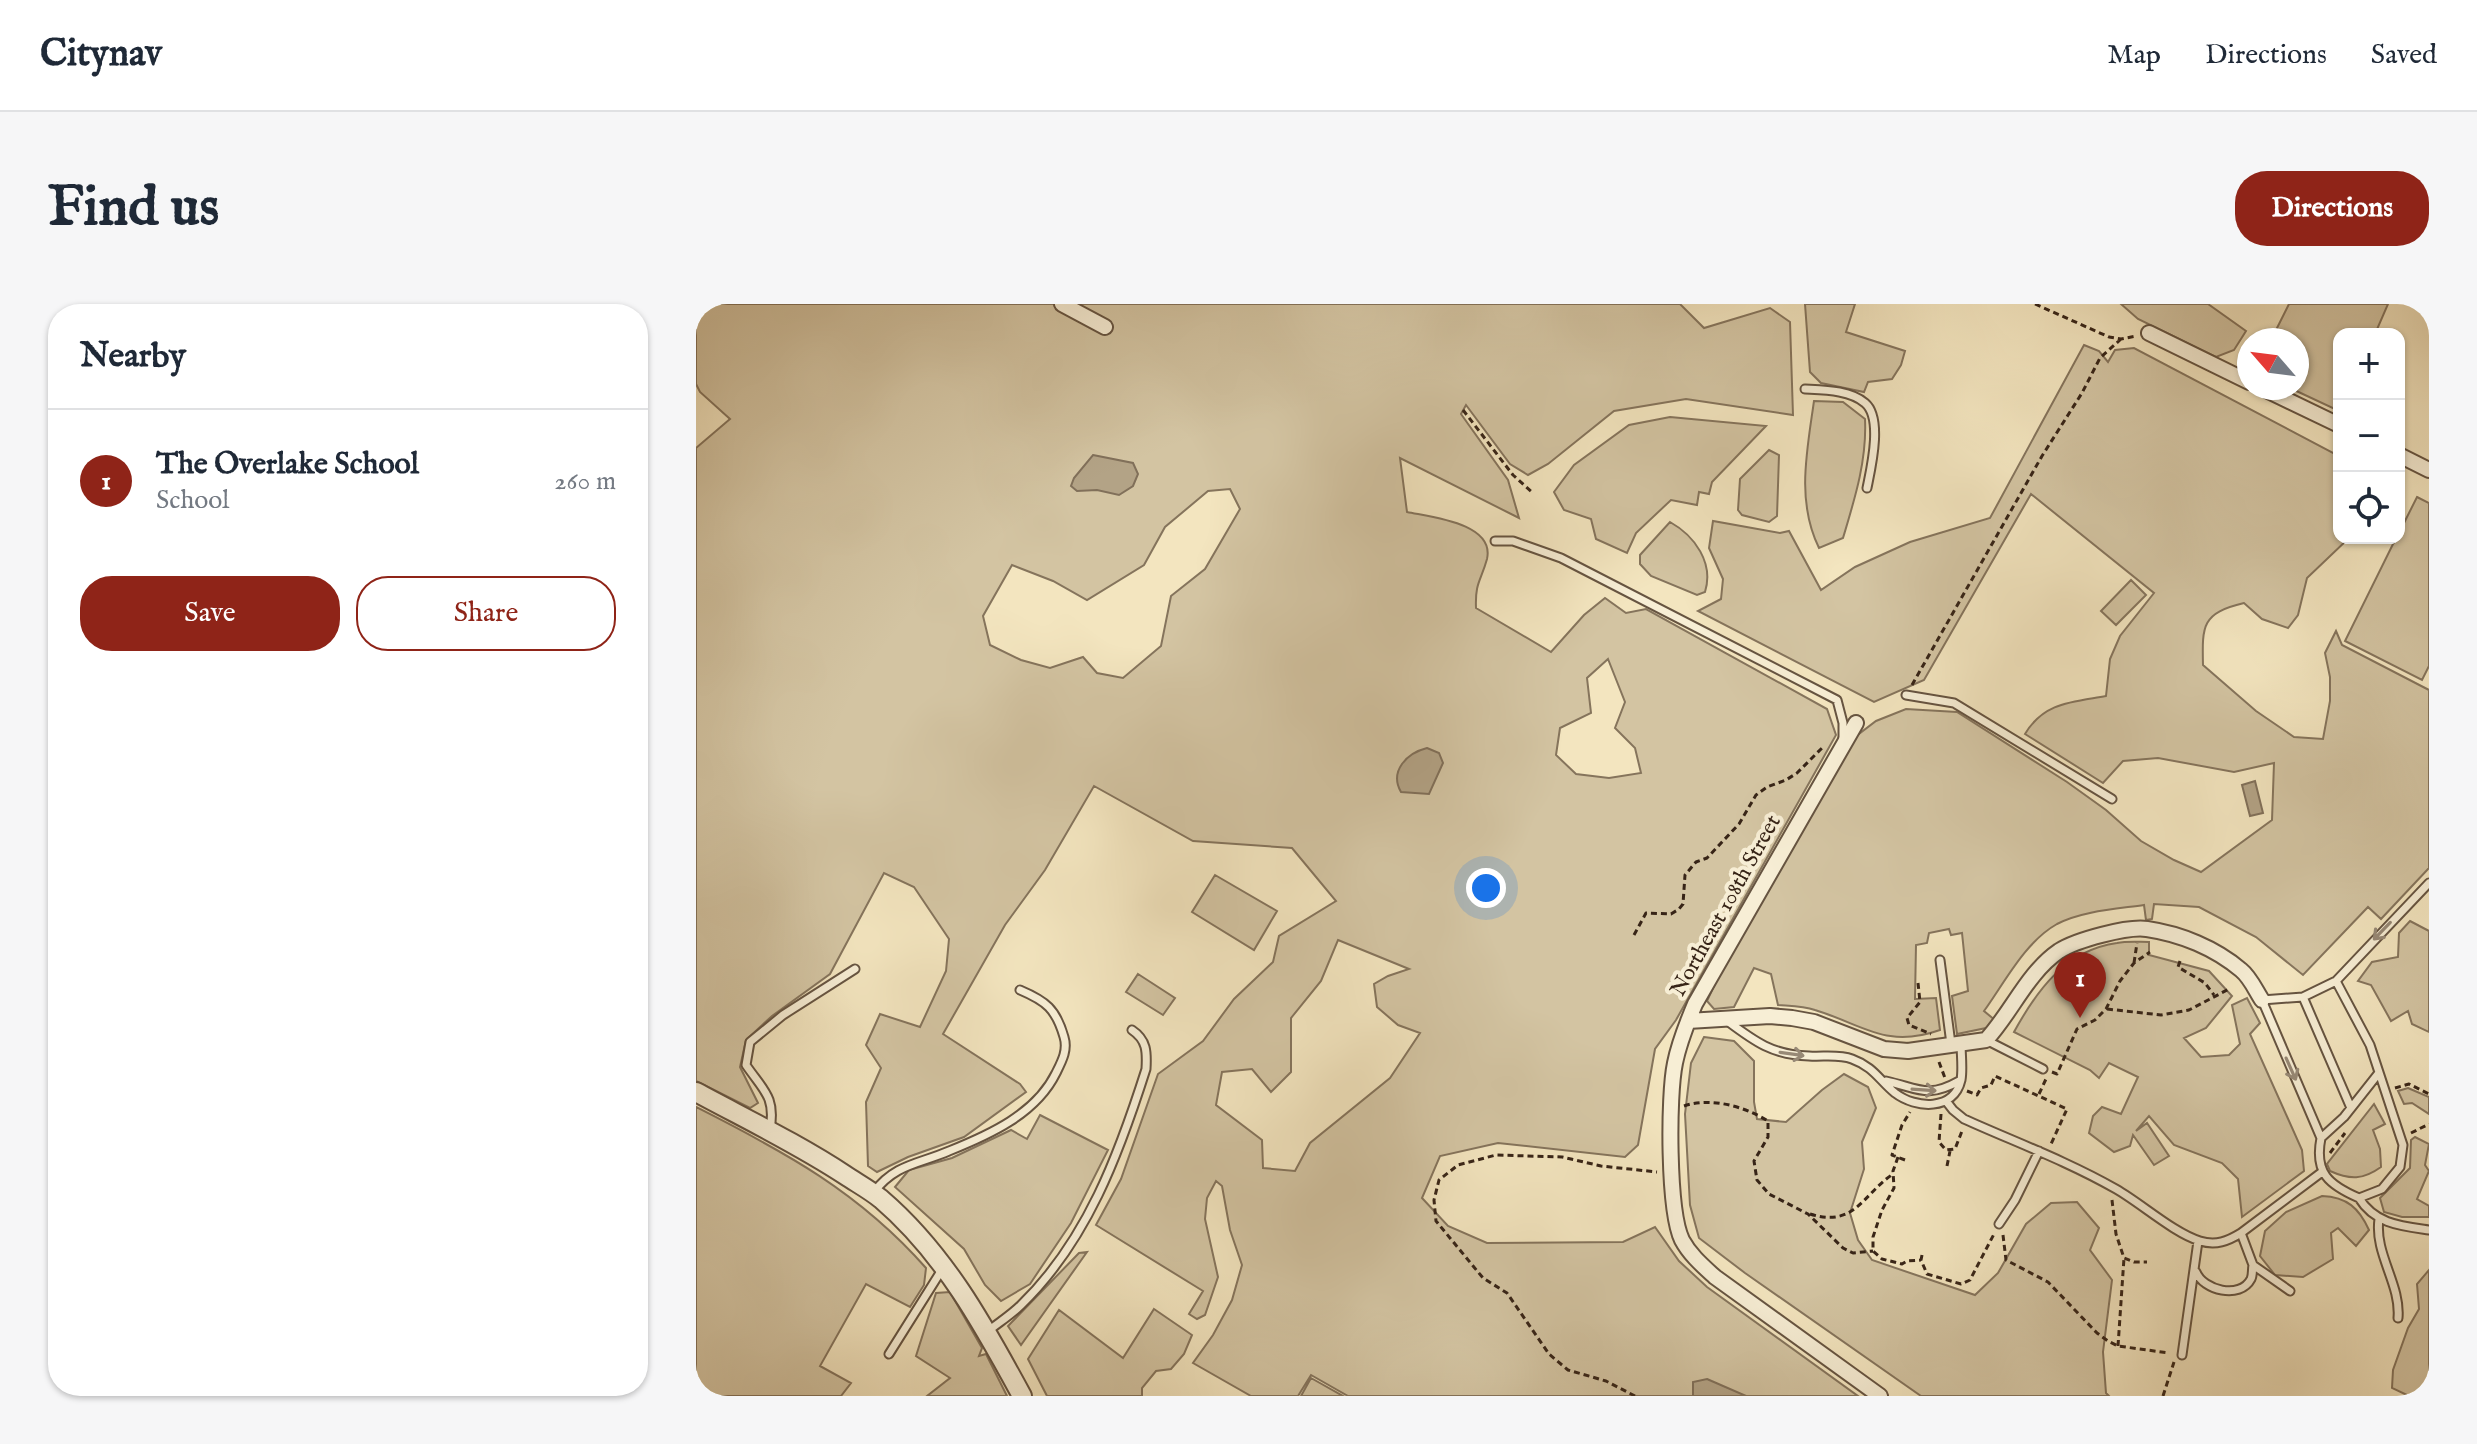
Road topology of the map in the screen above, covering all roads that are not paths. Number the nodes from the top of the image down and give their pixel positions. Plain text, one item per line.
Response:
1 (1062, 304) edge
2 (1105, 327) dead end
3 (2149, 333) road end
4 (2237, 376) edge
5 (1805, 389) dead end
6 (2287, 400) edge
7 (2333, 422) edge
8 (2405, 458) edge
9 (2429, 470) edge
10 (1867, 488) dead end
11 (1495, 541) dead end
12 (1906, 695) road end
13 (1856, 723) dead end
14 (1843, 743) junction
15 (2112, 799) dead end
16 (2429, 883) edge
17 (1940, 960) dead end
18 (855, 969) dead end
19 (2336, 981) junction
20 (1020, 990) dead end
21 (2303, 997) junction
22 (2262, 1000) junction
23 (1724, 1019) junction
24 (1688, 1021) junction
25 (1132, 1030) dead end
26 (1986, 1040) junction
27 (1956, 1043) junction
28 (2043, 1069) dead end
29 (2378, 1074) junction
30 (1961, 1080) junction
31 (1886, 1081) junction
32 (696, 1092) edge
33 (1948, 1104) junction
34 (2351, 1108) junction
35 (770, 1131) junction
36 (2321, 1138) junction
37 (2042, 1153) junction
38 (2322, 1172) junction
39 (876, 1195) junction
40 (2359, 1198) junction
41 (2379, 1219) junction
42 (1999, 1224) road end
43 (2429, 1230) edge
44 (2241, 1233) junction
45 (2198, 1241) junction
46 (2253, 1265) junction
47 (945, 1266) junction
48 (2195, 1270) junction
49 (2290, 1291) dead end
50 (2398, 1318) dead end
51 (987, 1332) junction
52 (889, 1354) dead end
53 (2182, 1355) dead end
54 (1022, 1396) edge
55 (1880, 1396) edge

1 - 2 street
3 - 4 street
5 - 10 lane
6 - 7 street
8 - 9 street
11 - 14 lane
12 - 15 lane
13 - 14 street, Northeast 108th Street
14 - 24 street, Northeast 108th Street
16 -> 19 lane
17 - 27 lane
18 - 35 lane
19 - 21 lane
19 - 29 lane
20 - 39 lane
21 - 22 lane
21 - 34 lane
22 - 26 street
22 -> 36 lane
23 - 24 street
23 - 27 street
23 -> 31 lane
24 - 55 street, Northeast 108th Street
25 - 51 lane
26 - 27 street
26 - 28 lane
27 - 30 lane
29 - 34 lane
29 - 40 lane
31 -> 30 lane
30 - 33 lane
31 - 33 lane
32 - 35 street
33 - 37 lane
34 - 36 lane
35 - 39 street
36 - 38 lane
37 - 42 lane
37 - 45 lane
38 - 40 lane
38 - 44 lane
39 - 47 street
40 - 41 lane
41 - 43 lane
41 - 50 lane
44 - 45 lane
44 - 46 lane
45 - 48 lane
46 - 48 lane
46 - 49 lane
47 - 51 street
47 - 52 lane
48 - 53 lane
51 - 54 street

